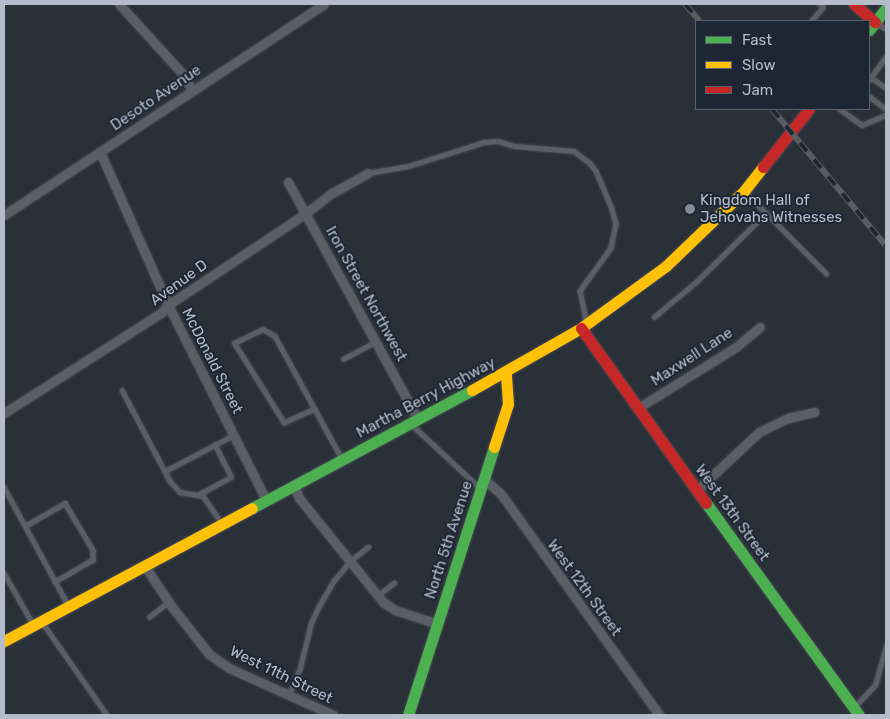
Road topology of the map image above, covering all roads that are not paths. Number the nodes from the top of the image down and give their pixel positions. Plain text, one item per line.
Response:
1 (119, 4) edge
2 (324, 4) edge
3 (819, 4) edge
4 (854, 4) edge
5 (886, 8) edge
6 (812, 20) edge
7 (867, 20) edge
8 (872, 26) edge
9 (886, 29) edge
10 (886, 57) edge
11 (870, 79) edge
12 (886, 88) edge
13 (192, 90) junction
14 (870, 97) edge
15 (886, 108) edge
16 (807, 110) edge
17 (844, 110) edge
18 (886, 114) edge
19 (100, 152) junction
20 (368, 173) joint
21 (288, 182) dead end
22 (744, 190) junction
23 (306, 213) junction
24 (766, 213) junction
25 (4, 215) edge
26 (826, 273) dead end
27 (168, 305) junction
28 (654, 317) dead end
29 (584, 326) junction
30 (760, 328) dead end
31 (376, 341) junction
32 (343, 359) dead end
33 (506, 372) junction
34 (122, 390) dead end
35 (638, 408) junction
36 (315, 409) junction
37 (814, 412) dead end
38 (4, 413) edge
39 (414, 422) junction
40 (234, 435) junction
41 (215, 445) junction
42 (343, 460) junction
43 (165, 471) junction
44 (483, 485) junction
45 (294, 486) junction
46 (4, 488) edge
47 (697, 490) junction
48 (199, 494) junction
49 (266, 500) junction
50 (222, 524) junction
51 (25, 526) junction
52 (368, 547) dead end
53 (350, 561) junction
54 (144, 565) junction
55 (4, 573) edge
56 (55, 582) junction
57 (394, 583) dead end
58 (378, 595) junction
59 (168, 602) junction
60 (69, 606) junction
61 (149, 617) dead end
62 (38, 623) junction
63 (438, 624) junction
64 (4, 640) edge
65 (886, 646) edge
66 (288, 695) junction
67 (857, 711) edge
68 (107, 715) edge
69 (333, 715) edge
70 (408, 715) edge
71 (659, 715) edge

1 - 13 street
2 - 13 street, Desoto Avenue
3 - 6 lane
4 - 7 main road
5 - 8 main road
8 - 9 lane
10 - 11 lane
11 - 12 lane
13 - 19 street, Desoto Avenue
14 - 15 lane
16 - 22 main road, Martha Berry Highway
17 - 18 lane
19 - 25 street, Desoto Avenue
19 - 27 street, McDonald Street
20 - 23 street, Avenue D
20 - 29 lane
21 - 23 street, Iron Street Northwest
22 - 24 lane
22 - 29 main road, Martha Berry Highway
23 - 27 street, Avenue D
23 - 31 street, Iron Street Northwest
24 - 26 lane
24 - 28 lane
27 - 38 street, Avenue D
27 - 40 street, McDonald Street
29 - 33 main road, Martha Berry Highway
29 - 35 main road, West 13th Street
30 - 35 street, Maxwell Lane
31 - 32 lane
31 - 39 street, Iron Street Northwest
33 - 39 main road, Martha Berry Highway
33 - 44 main road, North 5th Avenue
34 - 43 lane
35 - 47 main road, West 13th Street
36 - 36 lane
36 - 42 lane
37 - 47 street
39 - 42 main road, Martha Berry Highway
39 - 44 lane
40 - 41 lane
40 - 49 street, McDonald Street
41 - 43 lane
41 - 48 lane
42 - 45 main road, Martha Berry Highway
43 - 48 lane
44 - 63 main road, North 5th Avenue
44 - 71 street, West 12th Street
45 - 49 main road, Martha Berry Highway
45 - 53 street
46 - 51 lane
47 - 67 main road, West 13th Street
48 - 50 lane
49 - 50 main road, Martha Berry Highway
50 - 54 main road, Martha Berry Highway
51 - 56 lane
51 - 56 lane
52 - 53 lane
53 - 58 street
53 - 66 lane
54 - 59 street, West 11th Street
54 - 60 main road, Martha Berry Highway
55 - 62 lane
56 - 60 lane
57 - 58 lane
58 - 63 street
59 - 61 lane
59 - 66 street, West 11th Street
60 - 62 main road, Martha Berry Highway
62 - 64 main road, Martha Berry Highway
62 - 68 lane
63 - 70 main road, North 5th Avenue
65 - 67 lane
66 - 69 street, West 11th Street

